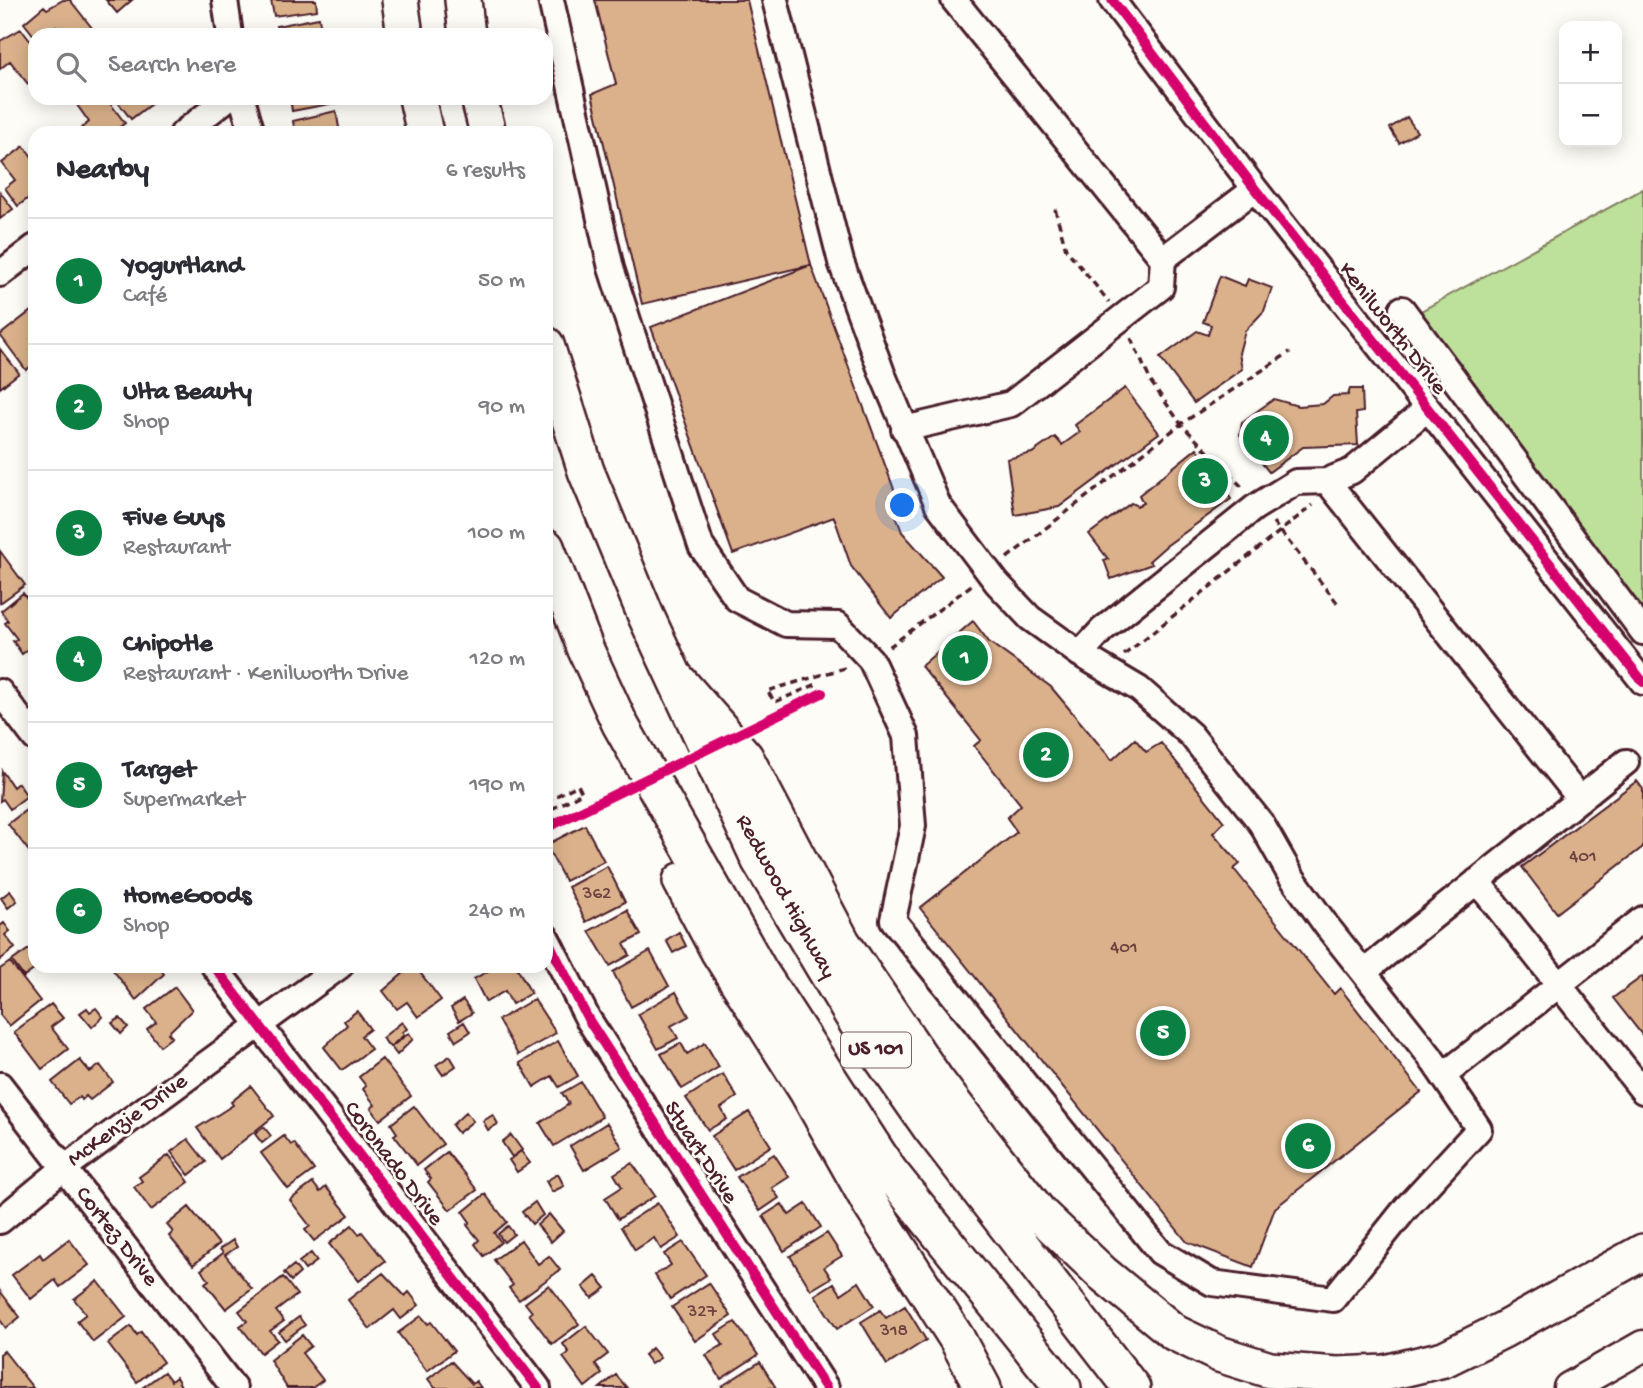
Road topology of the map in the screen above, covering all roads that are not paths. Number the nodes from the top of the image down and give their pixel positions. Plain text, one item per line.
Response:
1 (225, 0) edge
2 (400, 0) edge
3 (463, 0) edge
4 (551, 0) edge
5 (775, 0) edge
6 (954, 0) edge
7 (1112, 0) edge
8 (229, 28) edge
9 (404, 28) edge
10 (466, 28) edge
11 (219, 105) edge
12 (244, 105) edge
13 (419, 105) edge
14 (481, 105) edge
15 (192, 126) edge
16 (250, 126) edge
17 (423, 126) edge
18 (486, 126) edge
19 (1255, 189) junction
20 (28, 252) edge
21 (1163, 259) junction
22 (0, 274) edge
23 (1402, 309) dead end
24 (553, 367) edge
25 (1427, 409) junction
26 (904, 429) junction
27 (1333, 488) junction
28 (553, 565) edge
29 (1643, 632) edge
30 (1080, 654) junction
31 (674, 677) junction
32 (1643, 681) edge
33 (0, 692) edge
34 (28, 728) edge
35 (1626, 762) dead end
36 (656, 793) junction
37 (1580, 799) junction
38 (1478, 881) junction
39 (1643, 919) edge
40 (553, 951) edge
41 (1364, 972) junction
42 (219, 973) edge
43 (331, 973) edge
44 (1560, 984) junction
45 (260, 1025) junction
46 (1444, 1075) junction
47 (0, 1085) edge
48 (1643, 1091) edge
49 (63, 1169) junction
50 (0, 1221) edge
51 (1643, 1252) edge
52 (1643, 1346) edge
53 (234, 1388) edge
54 (538, 1388) edge
55 (826, 1388) edge
56 (983, 1388) edge
57 (1063, 1388) edge
58 (1132, 1388) edge
59 (1569, 1388) edge

1 - 8 street
2 - 9 highway
3 - 10 highway
4 - 46 street
5 - 26 street
6 - 21 street
7 - 19 street, Kenilworth Drive
11 - 15 street
12 - 16 street
13 - 17 highway
14 - 18 highway
19 - 21 street
19 - 25 street, Kenilworth Drive
20 - 22 street
21 - 26 street
23 - 29 street
24 - 31 highway, Redwood Highway / US 101
25 - 27 street
25 - 32 street, Kenilworth Drive
26 - 30 street
27 - 30 street
27 - 37 street
28 - 36 highway, US 101
30 - 41 street
31 - 51 highway
31 - 58 highway, Redwood Highway / US 101
33 - 34 street
35 - 37 street
36 - 56 highway
36 - 57 highway, US 101
37 - 38 street
38 - 41 street
38 - 44 street
39 - 44 street
40 - 55 street, Stuart Drive
41 - 46 street
42 - 45 street, Coronado Drive
43 - 45 street, McKenzie Drive
44 - 46 street
44 - 48 street
45 - 49 street, McKenzie Drive
45 - 54 street, Coronado Drive
47 - 49 street, Cortez Drive
49 - 50 street, McKenzie Drive
49 - 53 street, Cortez Drive
52 - 59 main road

